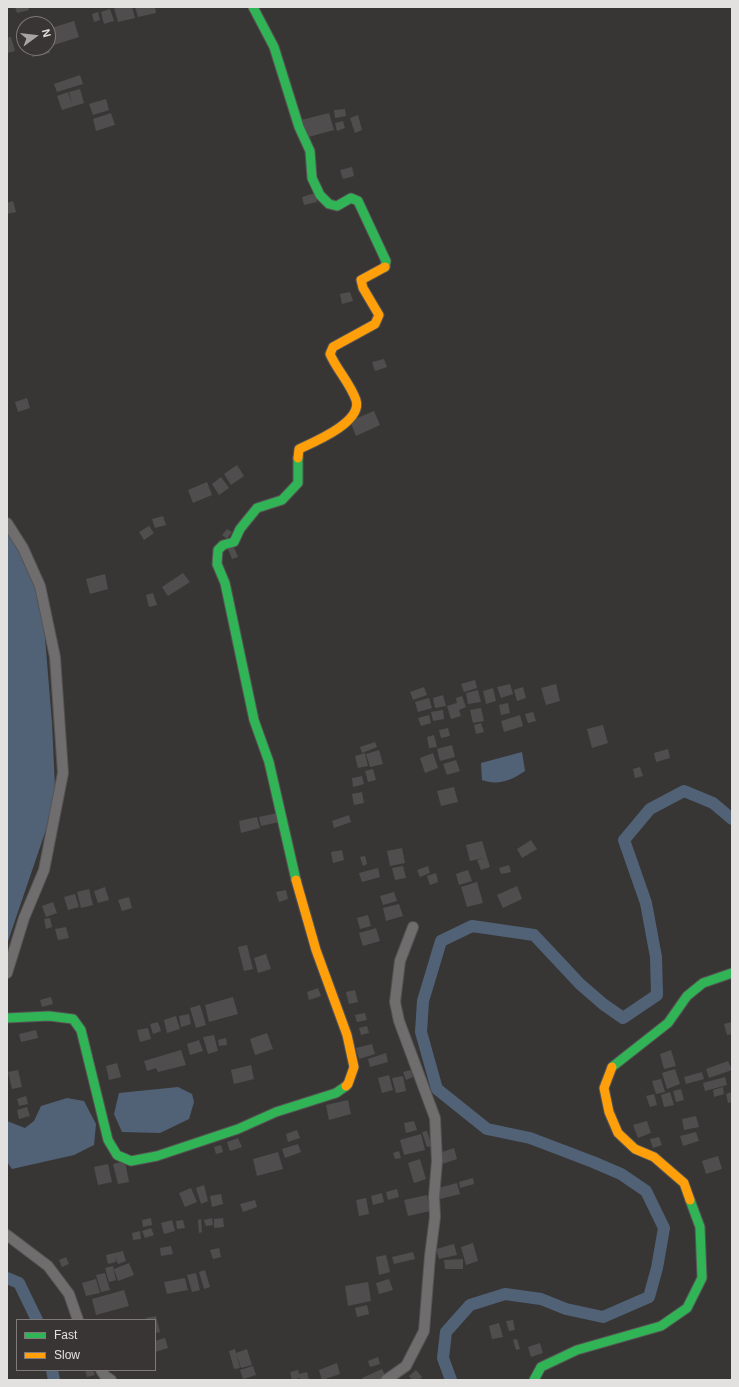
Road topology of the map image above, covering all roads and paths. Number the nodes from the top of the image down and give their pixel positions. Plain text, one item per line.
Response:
1 (253, 7) edge
2 (7, 523) edge
3 (413, 927) dead end
4 (7, 973) edge
5 (732, 973) edge
6 (7, 1018) edge
7 (7, 1235) edge
8 (78, 1319) edge
9 (102, 1371) edge
10 (111, 1380) edge
11 (386, 1380) edge
12 (534, 1380) edge

1 - 6 street
2 - 4 street
3 - 11 street
5 - 12 street
7 - 8 street
9 - 10 street

